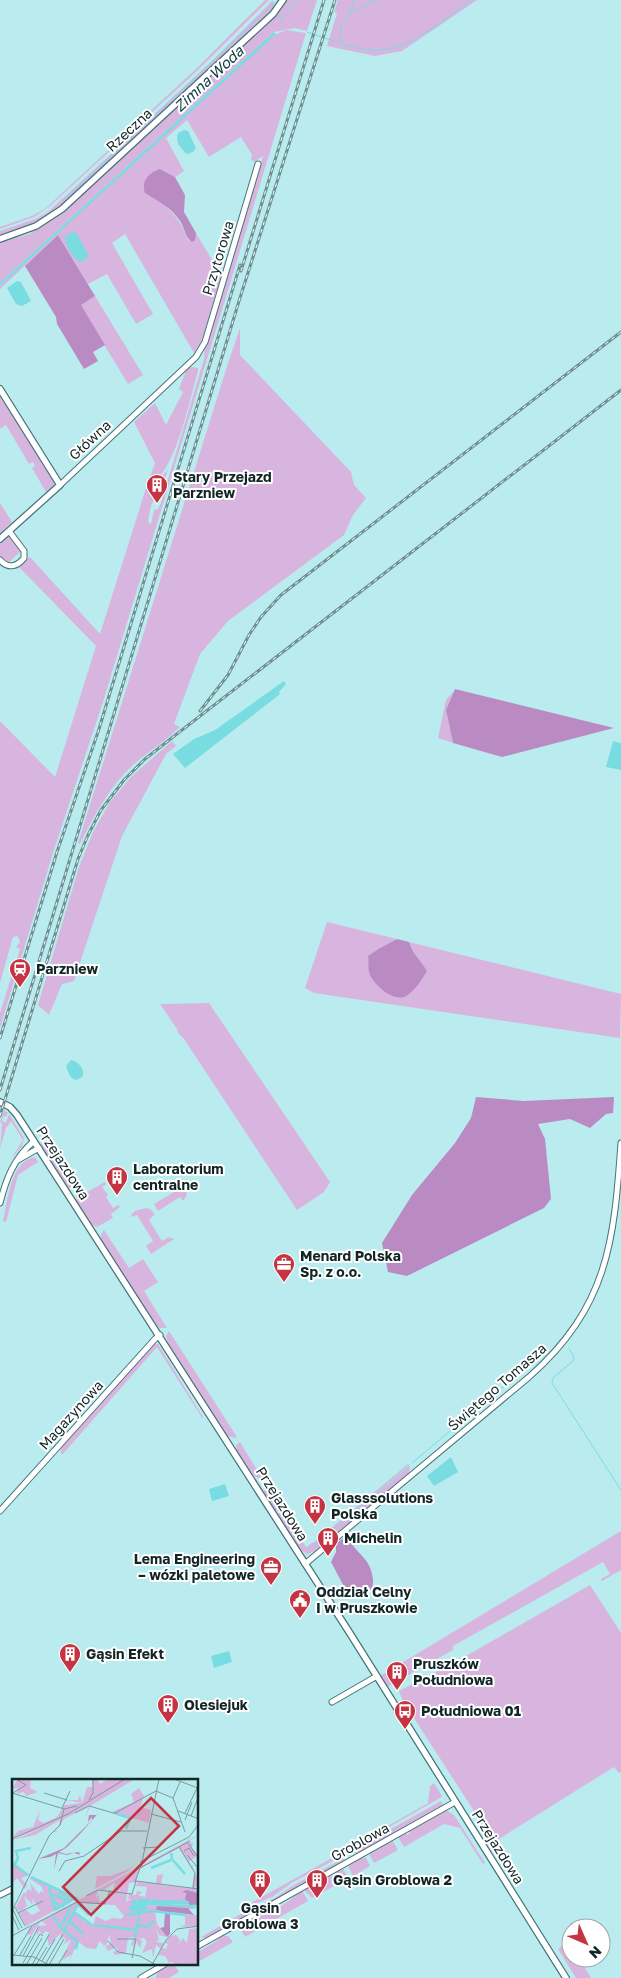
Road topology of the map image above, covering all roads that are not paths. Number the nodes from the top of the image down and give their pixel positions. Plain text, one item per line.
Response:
1 (283, 0) edge
2 (258, 164) dead end
3 (0, 239) edge
4 (196, 357) joint
5 (0, 389) edge
6 (60, 484) junction
7 (9, 531) junction
8 (0, 539) edge
9 (0, 560) edge
10 (0, 1102) edge
11 (34, 1141) junction
12 (621, 1143) edge
13 (38, 1148) junction
14 (18, 1160) junction
15 (0, 1203) edge
16 (160, 1335) junction
17 (0, 1510) edge
18 (305, 1564) junction
19 (377, 1676) junction
20 (332, 1702) dead end
21 (455, 1802) junction
22 (12, 1889) edge
23 (0, 1895) edge
24 (199, 1945) edge
25 (162, 1966) edge
26 (141, 1978) edge
27 (566, 1978) edge

1 - 3 street, Rzeczna
2 - 4 street, Przytorowa
4 - 6 street, Główna
5 - 6 street
6 - 7 street, Główna
7 - 8 street, Główna
7 - 9 street
10 - 11 street, Przejazdowa
11 - 13 street, Przejazdowa
11 - 14 street
12 - 18 street, Świętego Tomasza
13 - 14 street
13 - 16 street, Przejazdowa
14 - 15 street
16 - 17 street, Magazynowa
16 - 18 street, Przejazdowa
18 - 19 street, Przejazdowa
19 - 20 street
19 - 21 street, Przejazdowa
21 - 24 street, Groblowa
21 - 27 street, Przejazdowa
22 - 23 street
25 - 26 street

